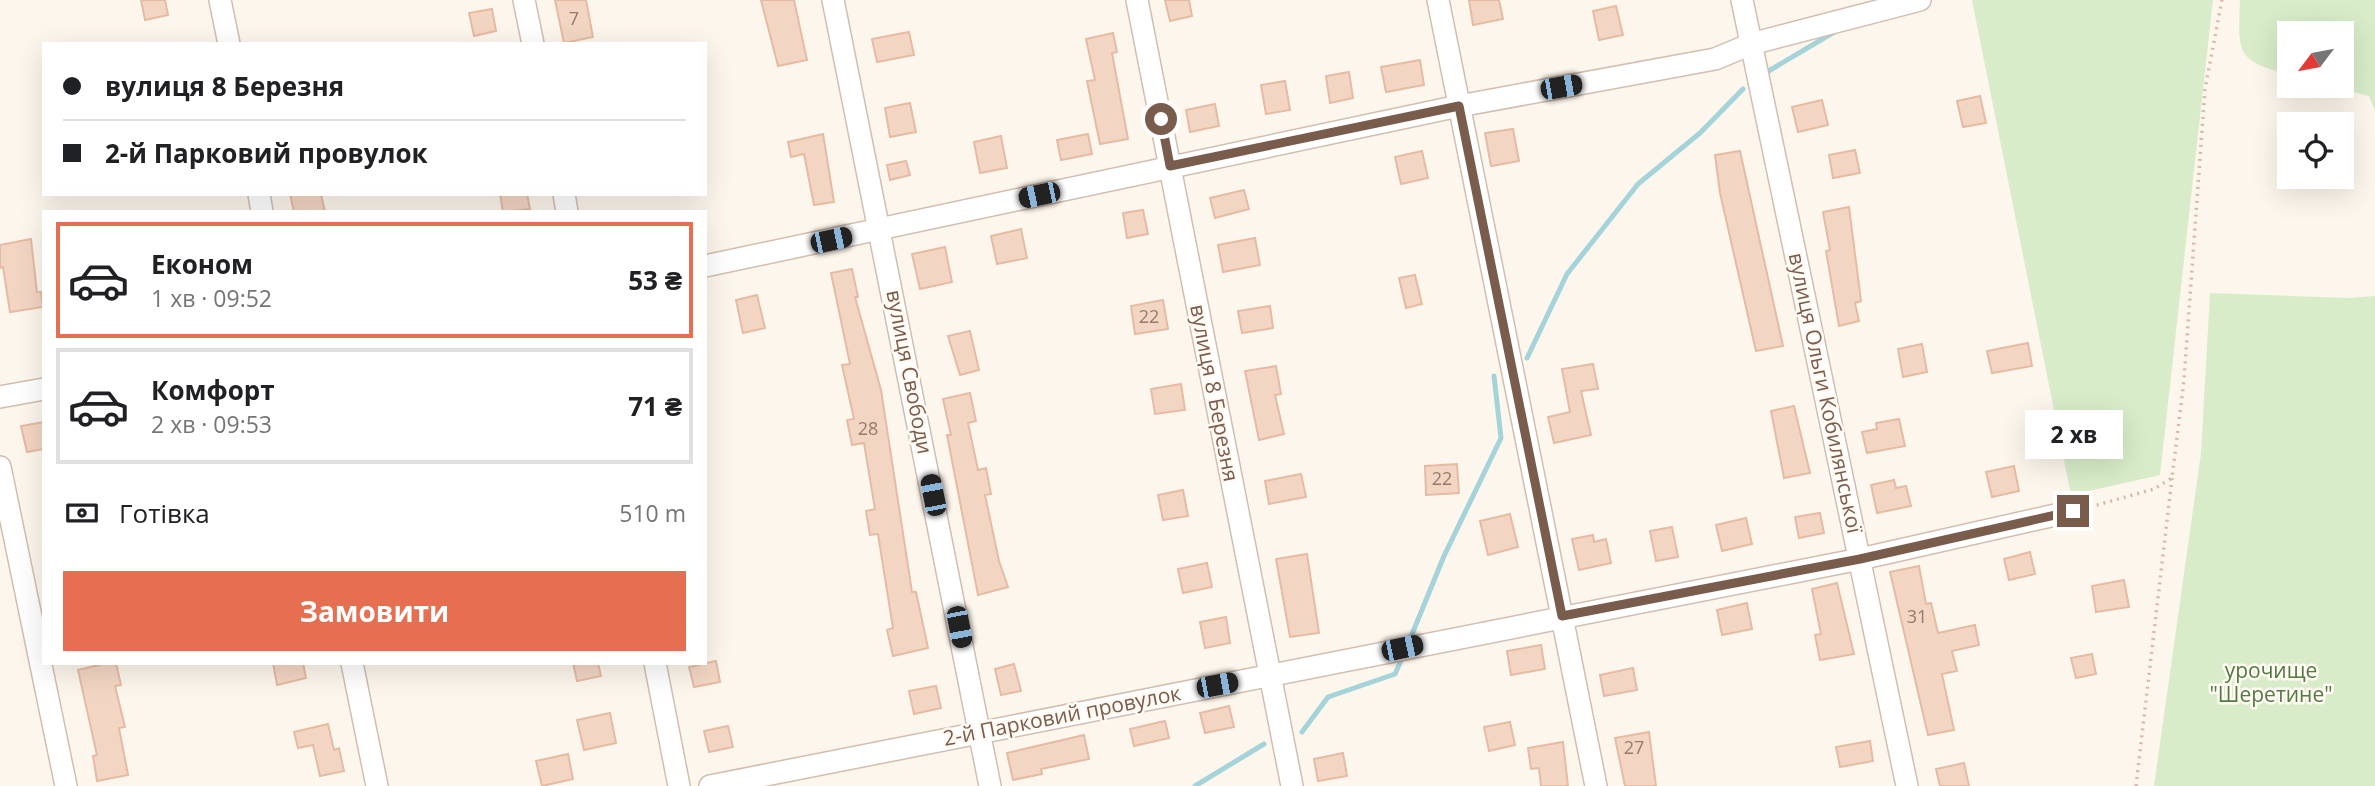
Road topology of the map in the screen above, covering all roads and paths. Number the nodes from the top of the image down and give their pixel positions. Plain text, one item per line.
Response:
1 (220, 0) edge
2 (524, 0) edge
3 (834, 0) edge
4 (1137, 0) edge
5 (1438, 0) edge
6 (1742, 0) edge
7 (1920, 0) edge
8 (2222, 0) edge
9 (229, 42) edge
10 (533, 42) edge
11 (1751, 44) junction
12 (1459, 106) junction
13 (1170, 166) junction
14 (881, 230) junction
15 (707, 266) edge
16 (42, 389) edge
17 (0, 397) edge
18 (0, 467) edge
19 (2172, 478) junction
20 (2073, 511) joint
21 (1860, 559) junction
22 (1562, 616) junction
23 (352, 665) edge
24 (655, 665) edge
25 (1269, 675) junction
26 (979, 733) junction
27 (66, 786) edge
28 (377, 786) edge
29 (679, 786) edge
30 (710, 786) edge
31 (990, 786) edge
32 (1292, 786) edge
33 (1596, 786) edge
34 (1907, 786) edge
35 (2136, 786) edge

1 - 9 street
2 - 10 street
3 - 14 street, вулиця Свободи
4 - 13 street, вулиця 8 Березня
5 - 12 street
6 - 11 street, вулиця Ольги Кобилянської
7 - 11 street
8 - 19 path
11 - 12 street
11 - 21 street, вулиця Ольги Кобилянської
12 - 13 street
12 - 22 street
13 - 14 street
13 - 25 street, вулиця 8 Березня
14 - 15 street
14 - 26 street, вулиця Свободи
16 - 17 street
18 - 27 street
19 - 20 path
19 - 35 path
20 - 21 street, 2-й Парковий провулок
21 - 22 street, 2-й Парковий провулок
21 - 34 street, вулиця Ольги Кобилянської
22 - 25 street, 2-й Парковий провулок
22 - 33 street
23 - 28 street
24 - 29 street
25 - 26 street, 2-й Парковий провулок
25 - 32 street, вулиця 8 Березня
26 - 30 street, 2-й Парковий провулок
26 - 31 street, вулиця Свободи

